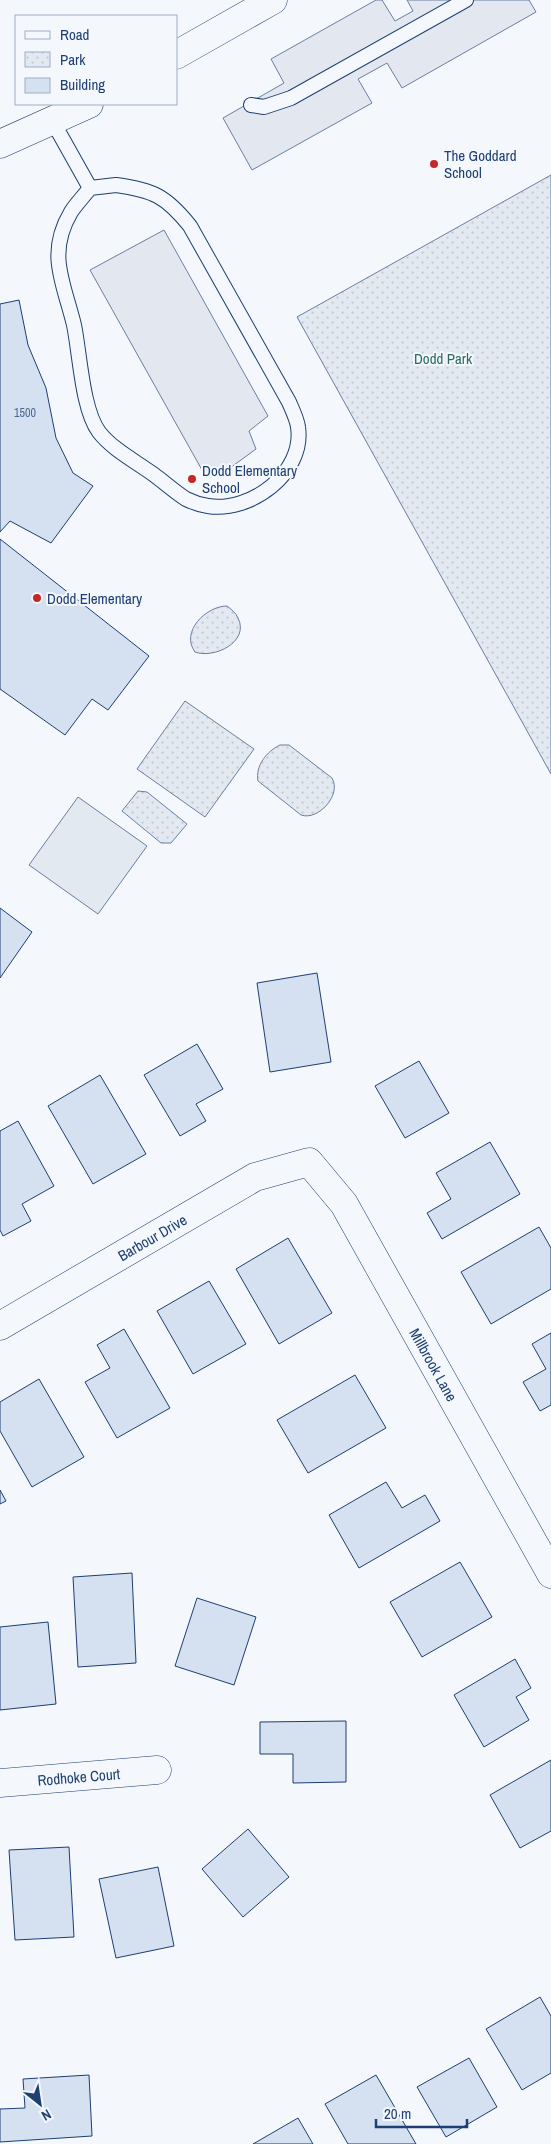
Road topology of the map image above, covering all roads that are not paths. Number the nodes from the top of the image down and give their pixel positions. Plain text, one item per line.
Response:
1 (273, 0) edge
2 (466, 0) edge
3 (178, 54) edge
4 (88, 105) edge
5 (251, 106) dead end
6 (52, 122) junction
7 (0, 144) edge
8 (90, 188) junction
9 (309, 1162) joint
10 (0, 1326) edge
11 (551, 1574) edge
12 (157, 1770) dead end
13 (0, 1784) edge

1 - 3 street
2 - 5 lane
4 - 6 street
6 - 7 street
6 - 8 lane
8 - 8 lane
9 - 10 street, Barbour Drive
9 - 11 street, Millbrook Lane
12 - 13 street, Rodhoke Court

